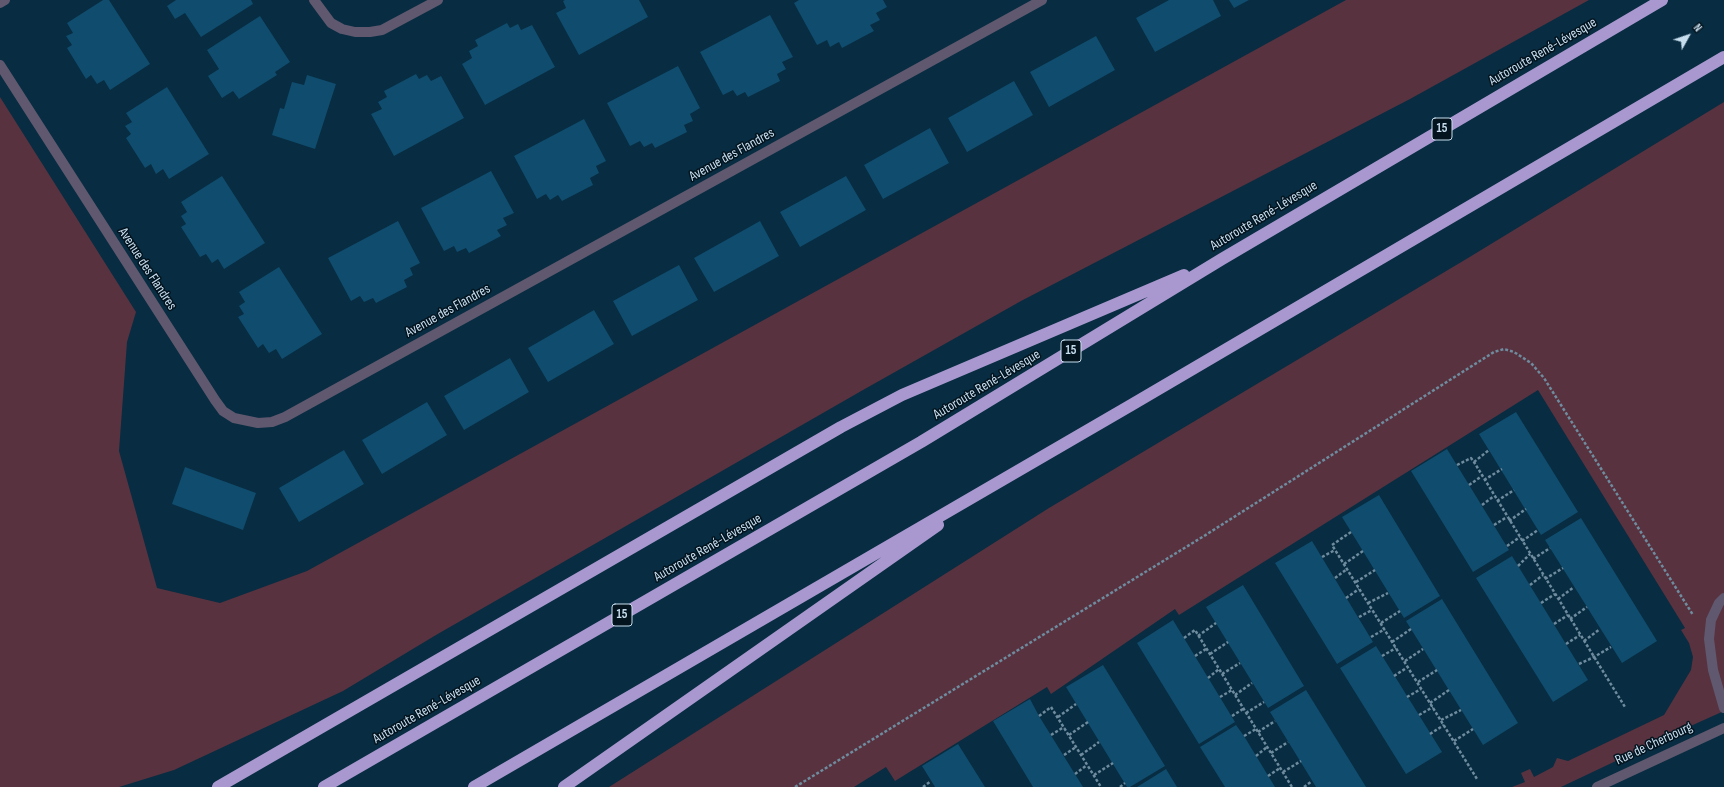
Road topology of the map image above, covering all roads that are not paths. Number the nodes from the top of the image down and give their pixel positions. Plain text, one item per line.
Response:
1 (5, 0) edge
2 (314, 0) edge
3 (438, 0) edge
4 (1042, 0) edge
5 (1662, 0) edge
6 (0, 3) edge
7 (1724, 57) edge
8 (0, 65) edge
9 (1222, 259) junction
10 (1002, 479) junction
11 (1724, 598) edge
12 (1724, 708) edge
13 (1724, 728) edge
14 (218, 787) edge
15 (324, 787) edge
16 (474, 787) edge
17 (564, 787) edge
18 (1597, 787) edge

1 - 6 street
2 - 3 street
4 - 8 street, Avenue des Flandres
5 - 9 highway, Autoroute René-Lévesque / 15
7 - 10 highway
9 - 14 highway
9 - 15 highway, Autoroute René-Lévesque / 15
10 - 16 highway
10 - 17 highway
11 - 12 street
13 - 18 street, Rue de Cherbourg

